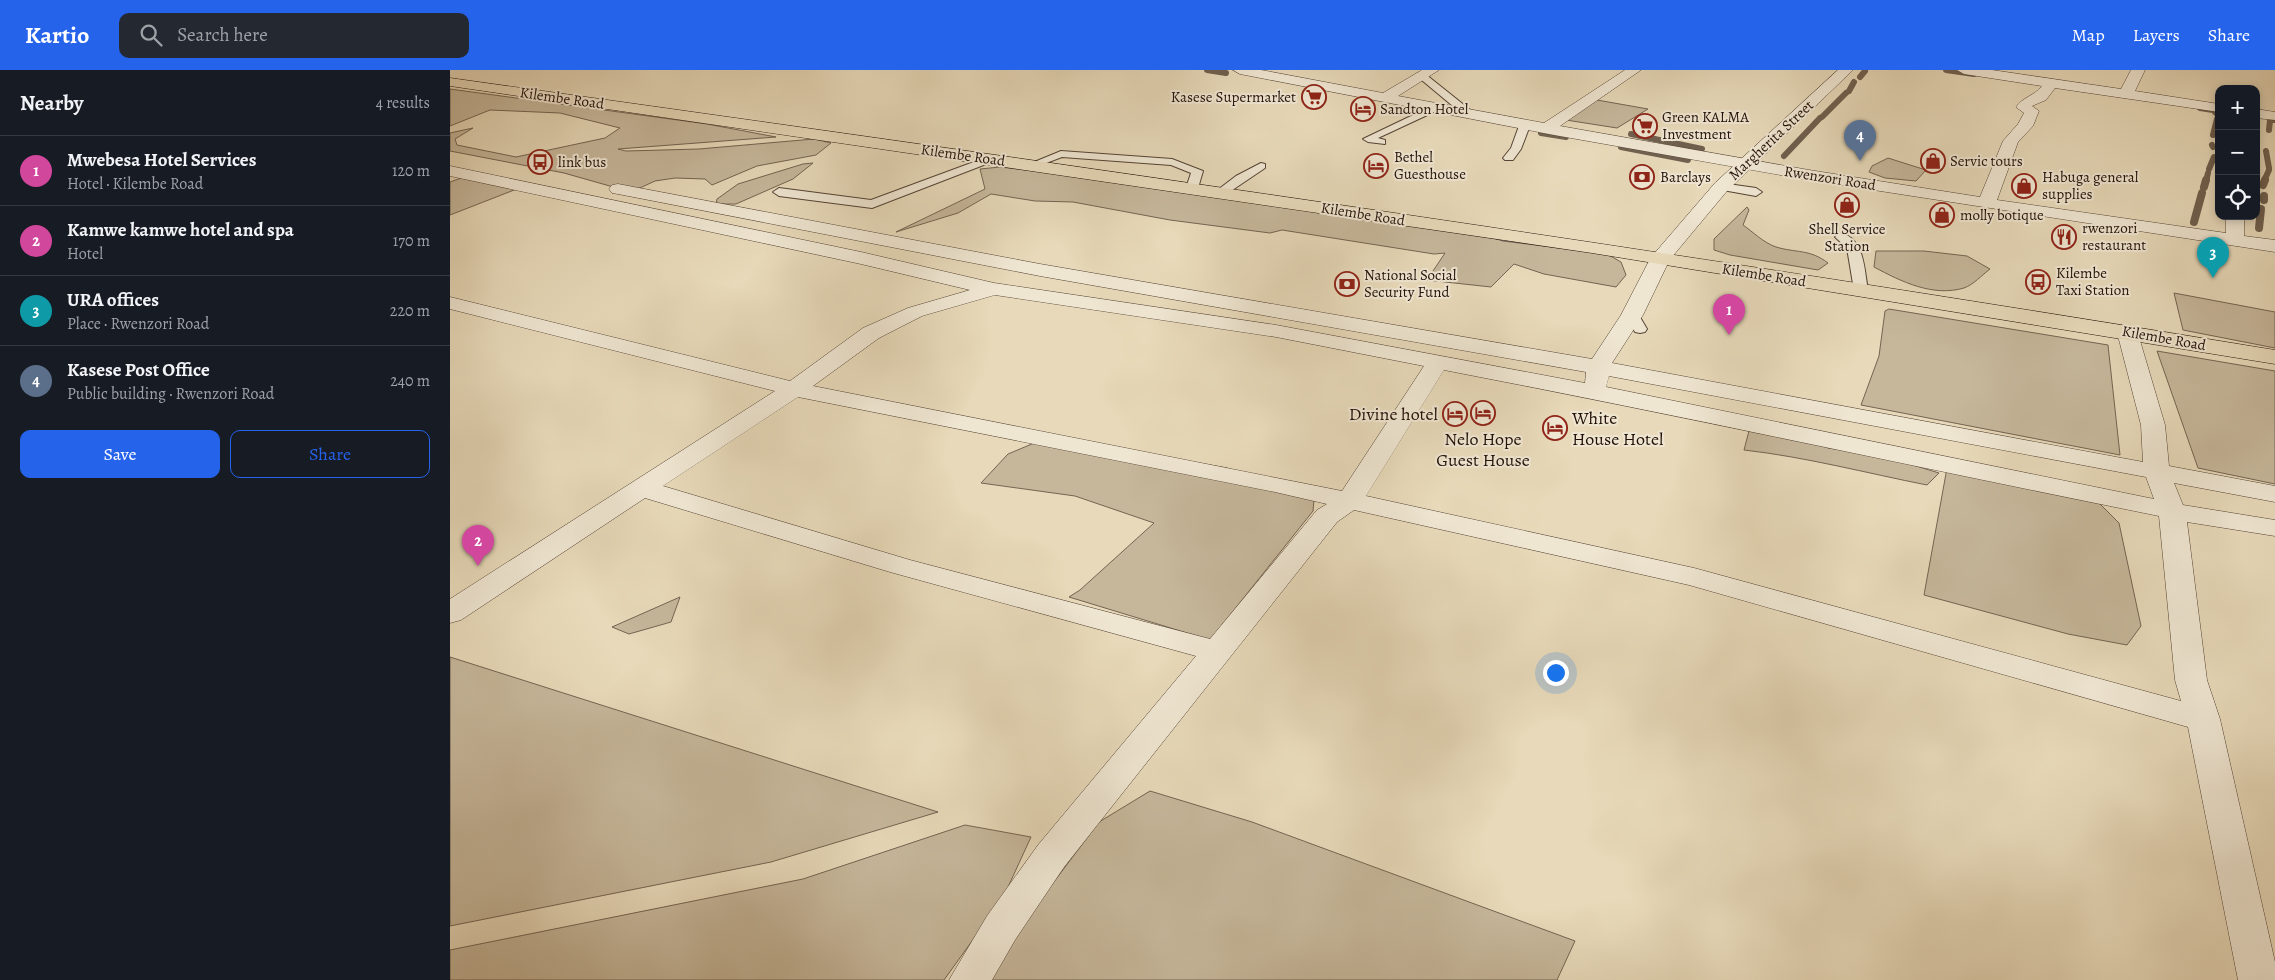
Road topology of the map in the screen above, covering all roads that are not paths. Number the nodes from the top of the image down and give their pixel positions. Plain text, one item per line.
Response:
1 (1240, 70) edge
2 (1634, 70) edge
3 (1846, 70) edge
4 (1964, 70) edge
5 (2138, 70) edge
6 (1427, 72) edge
7 (1998, 72) edge
8 (450, 82) edge
9 (2052, 83) junction
10 (2126, 94) junction
11 (1386, 97) junction
12 (2215, 107) edge
13 (1434, 108) junction
14 (2260, 114) edge
15 (1470, 115) junction
16 (2275, 116) edge
17 (1530, 124) junction
18 (1547, 128) junction
19 (1381, 142) dead end
20 (450, 154) edge
21 (1509, 158) dead end
22 (990, 159) junction
23 (1744, 164) junction
24 (1033, 165) junction
25 (1261, 166) dead end
26 (450, 171) edge
27 (1721, 187) junction
28 (1192, 188) junction
29 (779, 192) dead end
30 (1221, 192) junction
31 (1756, 192) dead end
32 (1987, 203) junction
33 (2235, 220) edge
34 (1841, 237) dead end
35 (2235, 240) junction
36 (2275, 246) edge
37 (1660, 259) junction
38 (1040, 270) junction
39 (994, 289) junction
40 (1861, 290) junction
41 (454, 306) edge
42 (2128, 332) junction
43 (2275, 357) edge
44 (1438, 361) junction
45 (1598, 366) junction
46 (794, 390) junction
47 (1596, 392) junction
48 (2157, 473) junction
49 (641, 488) junction
50 (2275, 494) edge
51 (1349, 501) junction
52 (2172, 511) junction
53 (2275, 528) edge
54 (450, 613) edge
55 (1217, 651) junction
56 (2203, 719) junction
57 (970, 980) edge
58 (2259, 980) edge

1 - 11 street, Rwenzori Road
2 - 18 street
3 - 23 street, Margherita Street
4 - 7 street
5 - 10 street
6 - 11 street
6 - 15 lane
7 - 9 street
8 - 22 main road, Kilembe Road
9 - 10 street
9 - 32 street
10 - 12 street
11 - 13 street, Rwenzori Road
13 - 15 street, Rwenzori Road
13 - 19 lane
14 - 16 street
15 - 17 street, Rwenzori Road
17 - 18 street, Rwenzori Road
17 - 21 lane
18 - 23 street, Rwenzori Road
20 - 38 street
22 - 24 main road, Kilembe Road
22 - 29 lane
23 - 27 street, Margherita Street
23 - 32 street, Rwenzori Road
24 - 28 main road, Kilembe Road
24 - 28 lane
25 - 30 lane
26 - 39 street
27 - 31 lane
27 - 37 street, Margherita Street
28 - 30 main road, Kilembe Road
30 - 37 main road, Kilembe Road
32 - 35 street, Rwenzori Road
33 - 35 street
34 - 40 lane
35 - 36 street, Rwenzori Road
37 - 40 main road, Kilembe Road
37 - 45 street, Margherita Street
38 - 39 street
38 - 45 street
39 - 44 street
39 - 46 street
40 - 42 main road, Kilembe Road
41 - 46 street
42 - 43 main road, Kilembe Road
42 - 48 street
44 - 47 street
44 - 51 street
45 - 47 street
45 - 48 street
46 - 49 street
46 - 51 street
47 - 52 street
48 - 50 street
48 - 52 street
49 - 54 street
49 - 55 street
51 - 55 street
51 - 56 street
52 - 53 street
52 - 56 street
55 - 57 street
56 - 58 street

